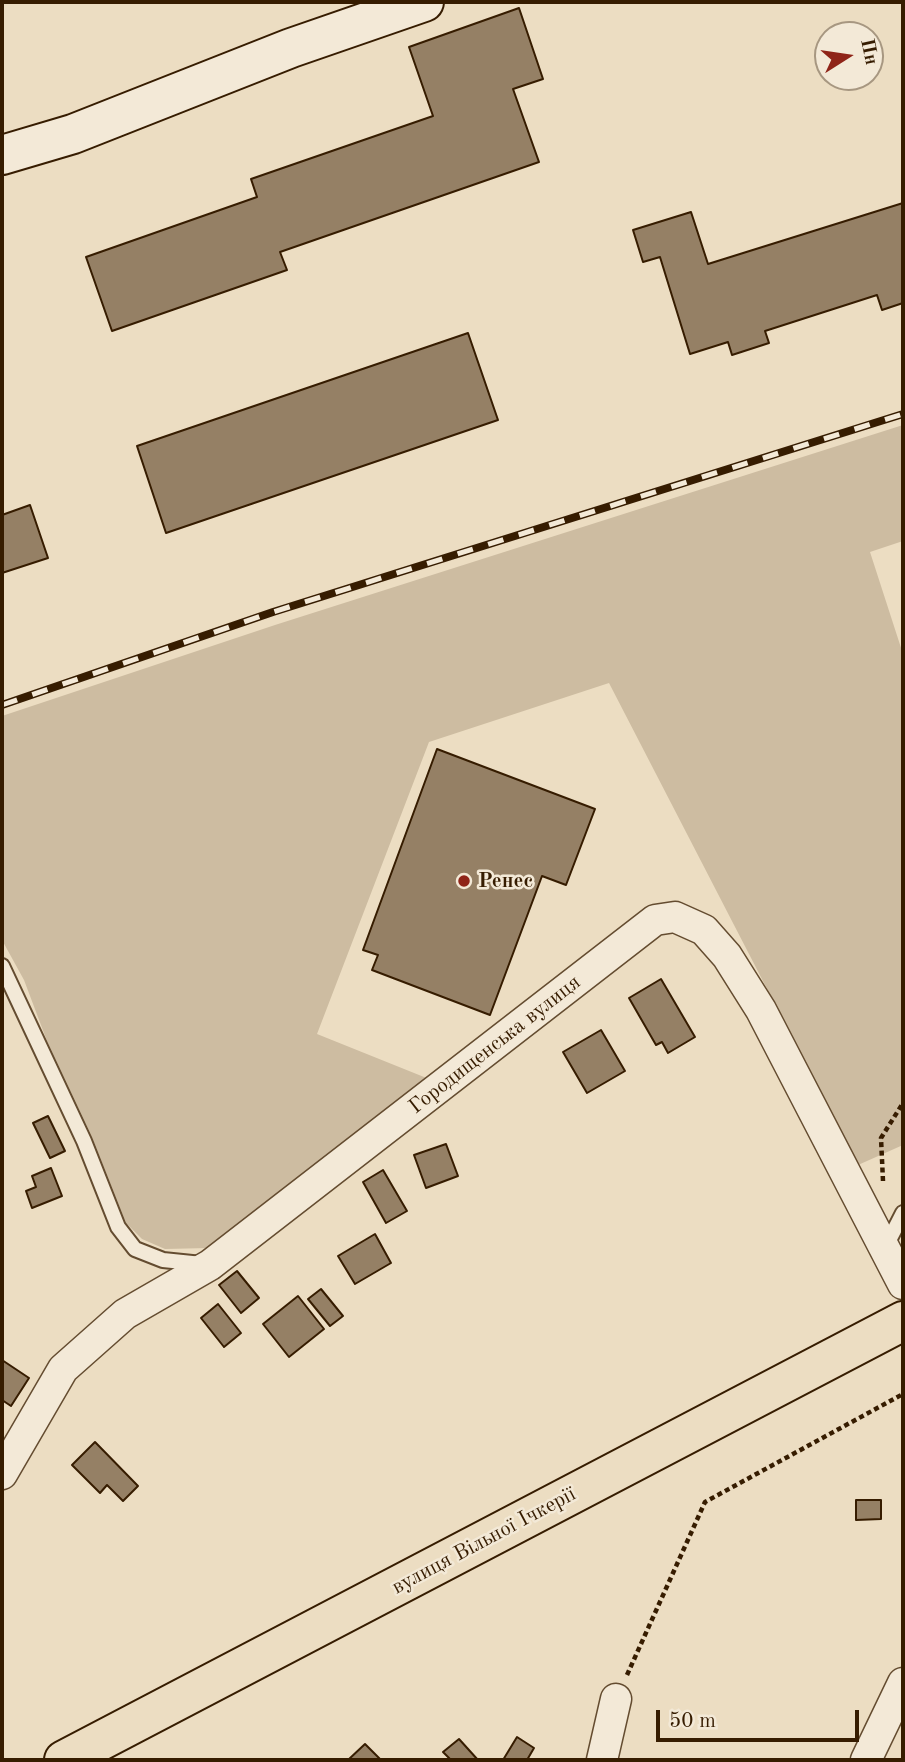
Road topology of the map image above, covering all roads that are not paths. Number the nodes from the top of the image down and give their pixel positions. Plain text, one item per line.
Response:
1 (425, 2) edge
2 (2, 155) edge
3 (2, 966) edge
4 (903, 1213) edge
5 (885, 1249) junction
6 (210, 1265) junction
7 (903, 1284) edge
8 (903, 1321) edge
9 (2, 1474) edge
10 (903, 1684) edge
11 (616, 1699) road end
12 (64, 1760) edge
13 (602, 1760) edge
14 (866, 1760) edge

1 - 2 street
3 - 6 lane
4 - 5 lane
5 - 6 street, Городищенська вулиця
5 - 7 street, Городищенська вулиця
6 - 9 street, Городищенська вулиця
8 - 12 main road, вулиця Вільної Ічкерії
10 - 14 street
11 - 13 street

